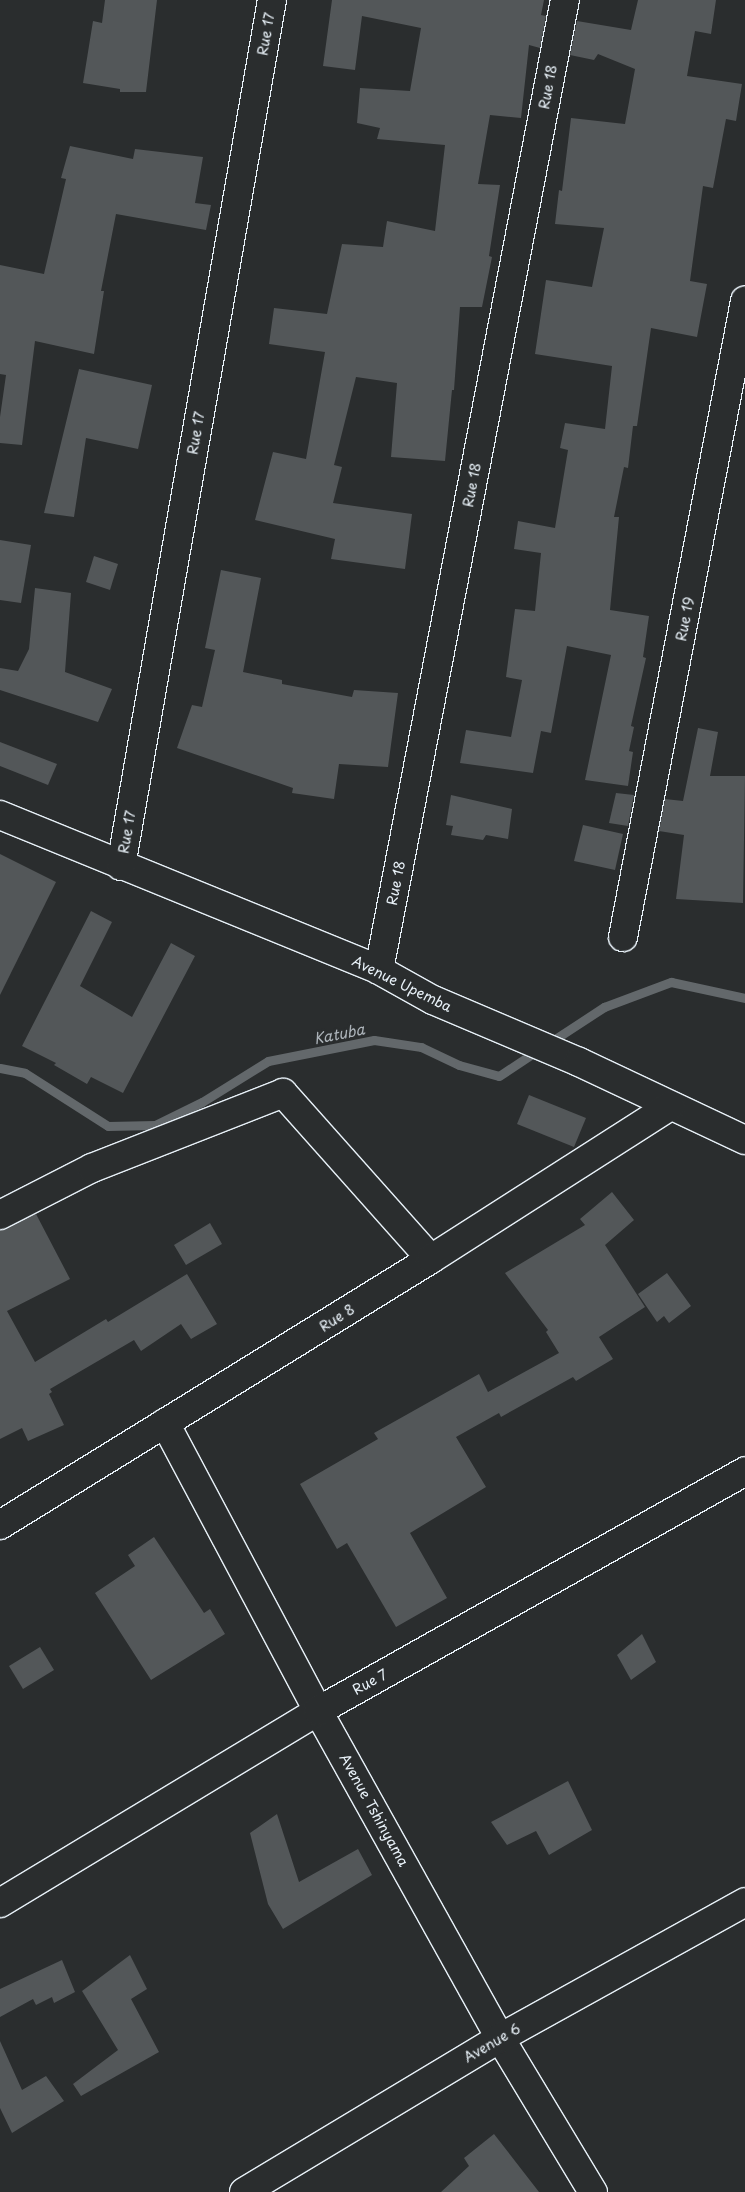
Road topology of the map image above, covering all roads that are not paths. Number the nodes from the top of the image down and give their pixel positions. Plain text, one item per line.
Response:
1 (272, 0) edge
2 (565, 0) edge
3 (745, 301) edge
4 (0, 815) edge
5 (121, 866) junction
6 (623, 938) dead end
7 (379, 970) junction
8 (670, 1106) junction
9 (745, 1140) edge
10 (0, 1215) edge
11 (432, 1259) junction
12 (164, 1423) junction
13 (745, 1471) edge
14 (0, 1525) edge
15 (318, 1711) junction
16 (745, 1902) edge
17 (0, 1903) edge
18 (500, 2038) junction
19 (244, 2192) edge
20 (593, 2192) edge

1 - 5 street, Rue 17
2 - 7 street, Rue 18
3 - 6 street, Rue 19
4 - 5 street, Avenue Upemba
5 - 7 street, Avenue Upemba
7 - 8 street, Avenue Upemba
8 - 9 street, Avenue Upemba
8 - 11 street, Rue 8
10 - 11 street
11 - 12 street, Rue 8
12 - 14 street, Rue 8
12 - 15 street, Avenue Tshinyama
13 - 15 street, Rue 7
15 - 17 street, Rue 7
15 - 18 street, Avenue Tshinyama
16 - 18 street, Avenue 6
18 - 19 street, Avenue 6
18 - 20 street, Avenue Tshinyama

